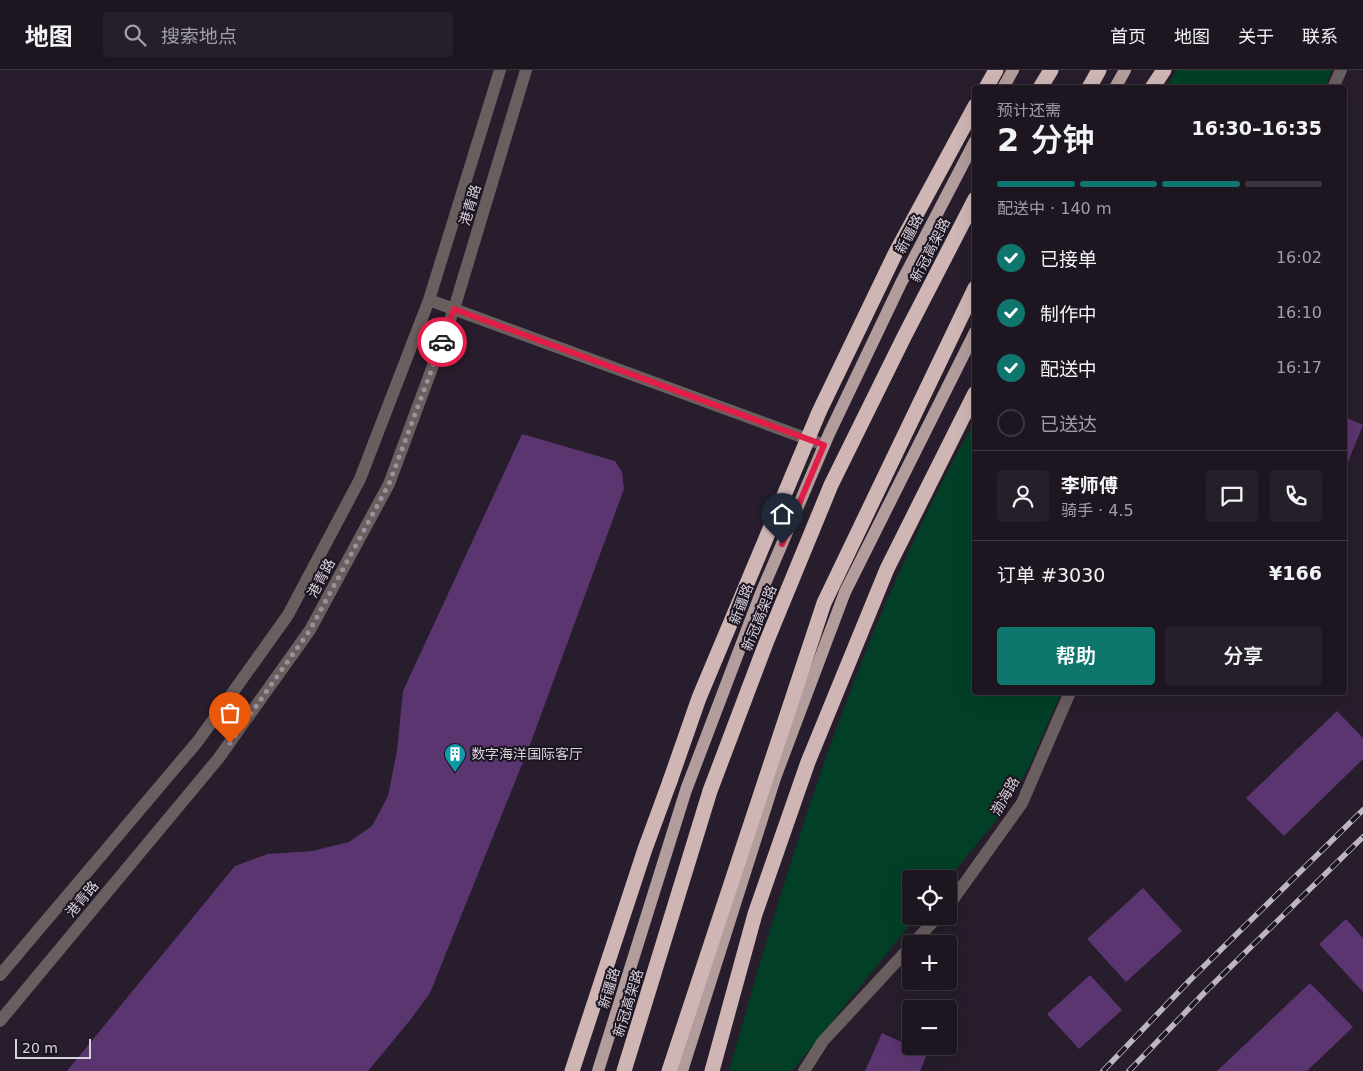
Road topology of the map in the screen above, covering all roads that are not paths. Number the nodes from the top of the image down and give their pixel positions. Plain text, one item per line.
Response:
1 (500, 70) edge
2 (526, 70) edge
3 (996, 70) edge
4 (1013, 70) edge
5 (1051, 70) edge
6 (1099, 70) edge
7 (1125, 70) edge
8 (1164, 70) edge
9 (1341, 70) edge
10 (988, 85) edge
11 (1005, 85) edge
12 (1042, 85) edge
13 (1091, 85) edge
14 (1117, 85) edge
15 (1154, 85) edge
16 (1334, 85) edge
17 (972, 112) edge
18 (972, 147) edge
19 (972, 205) edge
20 (972, 294) edge
21 (429, 300) junction
22 (454, 309) junction
23 (972, 338) edge
24 (972, 399) edge
25 (824, 445) junction
26 (1069, 695) edge
27 (957, 894) edge
28 (930, 925) edge
29 (921, 935) edge
30 (902, 956) edge
31 (0, 975) edge
32 (0, 1021) edge
33 (572, 1071) edge
34 (598, 1071) edge
35 (624, 1071) edge
36 (669, 1071) edge
37 (682, 1071) edge
38 (712, 1071) edge
39 (804, 1071) edge

1 - 21 street, 港青路
2 - 22 street, 港青路
3 - 10 highway
4 - 11 main road
5 - 12 highway
6 - 13 highway
7 - 14 main road
8 - 15 highway
9 - 16 street
17 - 33 highway, bridge
18 - 25 main road, 新疆路
19 - 35 highway, 新冠高架路
20 - 36 highway
21 - 22 street
21 - 31 street, 港青路
22 - 25 street
22 - 32 street, 港青路
23 - 37 main road
24 - 38 highway
25 - 34 main road, 新疆路
26 - 27 street, 渤海路
28 - 29 street
30 - 39 street

